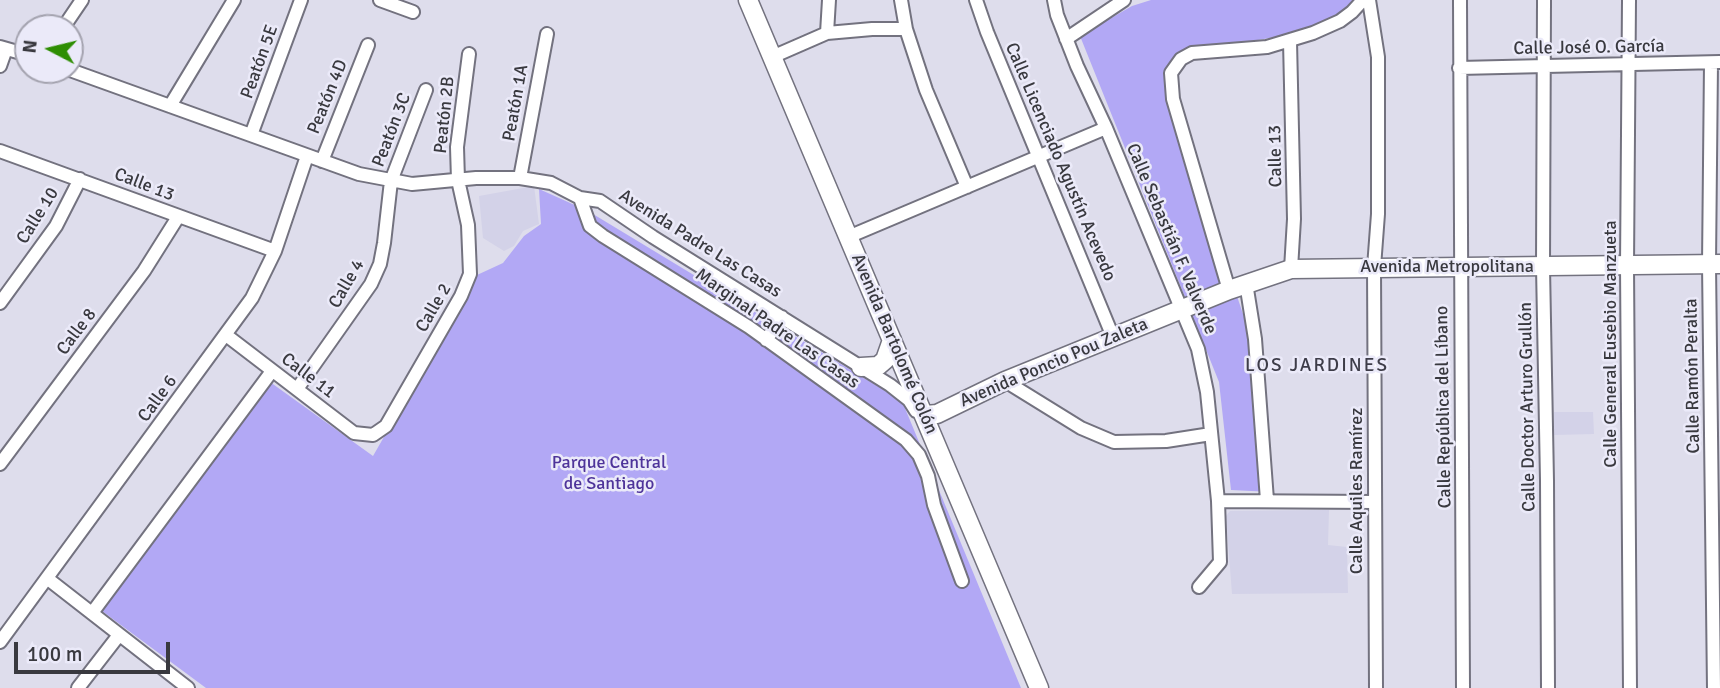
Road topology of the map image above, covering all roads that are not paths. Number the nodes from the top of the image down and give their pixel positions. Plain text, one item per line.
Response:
1 (234, 0) edge
2 (301, 0) edge
3 (380, 0) edge
4 (748, 0) edge
5 (829, 0) edge
6 (901, 0) edge
7 (976, 0) edge
8 (1054, 0) edge
9 (1124, 0) edge
10 (1363, 0) edge
11 (1369, 0) edge
12 (1460, 0) edge
13 (1544, 0) edge
14 (1629, 0) edge
15 (413, 12) dead end
16 (906, 29) junction
17 (827, 33) junction
18 (547, 34) dead end
19 (1066, 39) junction
20 (1290, 41) junction
21 (368, 45) dead end
22 (3, 48) edge
23 (469, 54) dead end
24 (772, 57) junction
25 (1715, 63) edge
26 (1630, 65) junction
27 (0, 66) edge
28 (1545, 67) junction
29 (1459, 68) junction
30 (84, 75) edge
31 (426, 90) dead end
32 (170, 106) junction
33 (1106, 128) junction
34 (251, 135) junction
35 (0, 151) edge
36 (307, 156) junction
37 (1038, 156) junction
38 (322, 162) junction
39 (520, 178) junction
40 (80, 179) junction
41 (458, 180) junction
42 (390, 181) junction
43 (967, 187) junction
44 (580, 198) junction
45 (178, 217) junction
46 (848, 237) junction
47 (275, 251) junction
48 (1714, 264) edge
49 (1627, 266) junction
50 (1374, 267) junction
51 (1460, 267) junction
52 (1542, 267) junction
53 (1291, 269) junction
54 (1238, 286) junction
55 (0, 303) edge
56 (1182, 309) junction
57 (782, 317) junction
58 (226, 335) junction
59 (1113, 337) junction
60 (766, 340) junction
61 (892, 340) junction
62 (860, 367) junction
63 (272, 371) junction
64 (1005, 381) junction
65 (297, 389) junction
66 (1716, 411) edge
67 (926, 415) junction
68 (1211, 434) junction
69 (373, 435) joint
70 (944, 463) junction
71 (0, 464) edge
72 (930, 482) junction
73 (1267, 500) junction
74 (1218, 501) junction
75 (1375, 502) junction
76 (48, 579) junction
77 (962, 581) dead end
78 (1199, 587) dead end
79 (92, 612) junction
80 (2, 635) edge
81 (119, 635) junction
82 (182, 686) edge
83 (78, 688) edge
84 (1039, 688) edge
85 (1376, 688) edge
86 (1463, 688) edge
87 (1548, 688) edge
88 (1630, 688) edge
89 (1714, 688) edge

1 - 32 street
2 - 34 street, Peatón 5E
3 - 15 street
4 - 24 main road, Avenida Bartolomé Colón
5 - 17 street
6 - 16 street
7 - 37 street, Calle Licenciado Agustín Acevedo
8 - 19 street, Calle Sebastián F. Valverde
9 - 19 street
10 - 20 street
11 - 50 street, Calle Aquiles Ramírez
12 - 29 street, Calle República del Líbano
13 - 28 street, Calle Doctor Arturo Grullón
14 - 26 street, Calle General Eusebio Manzueta
16 - 17 street
16 - 43 street
17 - 24 street
18 - 39 street, Peatón 1A
19 - 33 street, Calle Sebastián F. Valverde
20 - 53 street, Calle 13
20 - 54 street
21 - 38 street, Peatón 4D
22 - 27 street
23 - 41 street, Peatón 2B
24 - 46 main road, Avenida Bartolomé Colón
25 - 26 street, Calle José O. García
25 - 48 street, Calle Ramón Peralta
26 - 28 street, Calle José O. García
26 - 49 street, Calle General Eusebio Manzueta
28 - 29 street, Calle José O. García
28 - 52 street, Calle Doctor Arturo Grullón
29 - 51 street, Calle República del Líbano
30 - 32 street, Avenida Padre Las Casas
31 - 42 street, Peatón 3C
32 - 34 street, Avenida Padre Las Casas
33 - 37 street
33 - 56 street, Calle Sebastián F. Valverde
34 - 36 street, Avenida Padre Las Casas
35 - 40 street, Calle 13
36 - 38 street, Avenida Padre Las Casas
36 - 47 street, Calle 6
37 - 43 street
37 - 59 street, Calle Licenciado Agustín Acevedo
38 - 42 street, Avenida Padre Las Casas
39 - 41 street, Avenida Padre Las Casas
39 - 44 street, Avenida Padre Las Casas
40 - 45 street, Calle 13
40 - 55 street, Calle 10
41 - 42 street, Avenida Padre Las Casas
41 - 69 street, Calle 2
42 - 65 street, Calle 4
43 - 46 street
44 - 57 street, Avenida Padre Las Casas
44 - 60 street, Marginal Padre Las Casas
45 - 47 street, Calle 13
45 - 71 street, Calle 8
46 - 61 main road, Avenida Bartolomé Colón
47 - 58 street, Calle 6
48 - 49 main road, Avenida Metropolitana
48 - 66 street, Calle Ramón Peralta
49 - 52 main road, Avenida Metropolitana
49 - 88 street, Calle General Eusebio Manzueta
50 - 51 main road, Avenida Metropolitana
50 - 53 main road, Avenida Metropolitana
50 - 75 street, Calle Aquiles Ramírez
51 - 52 main road, Avenida Metropolitana
51 - 86 street, Calle República del Líbano
52 - 87 street, Calle Doctor Arturo Grullón
53 - 54 main road, Avenida Metropolitana
54 - 56 main road, Avenida Metropolitana
54 - 73 street
56 - 59 main road, Avenida Poncio Pou Zaleta
56 - 68 street, Calle Sebastián F. Valverde
57 - 60 street
57 - 62 street, Avenida Padre Las Casas
58 - 63 street, Calle 11
58 - 76 street, Calle 6
59 - 64 main road, Avenida Poncio Pou Zaleta
60 - 72 street, Marginal Padre Las Casas
61 - 62 main road
61 - 67 main road, Avenida Bartolomé Colón
62 - 67 street, Avenida Padre Las Casas
63 - 65 street, Calle 11
63 - 79 street
64 - 67 main road, Avenida Poncio Pou Zaleta
64 - 68 street
65 - 69 street, Calle 11
66 - 89 street, Calle Ramón Peralta
67 - 70 main road, Avenida Bartolomé Colón
68 - 74 street, Calle Sebastián F. Valverde
70 - 72 street
70 - 84 main road, Avenida Bartolomé Colón
72 - 77 street, Marginal Padre Las Casas
73 - 74 street
73 - 75 street
74 - 78 street, Calle Sebastián F. Valverde
75 - 85 street, Calle Aquiles Ramírez
76 - 79 street
76 - 80 street, Calle 6
79 - 81 street
81 - 82 street
81 - 83 street

